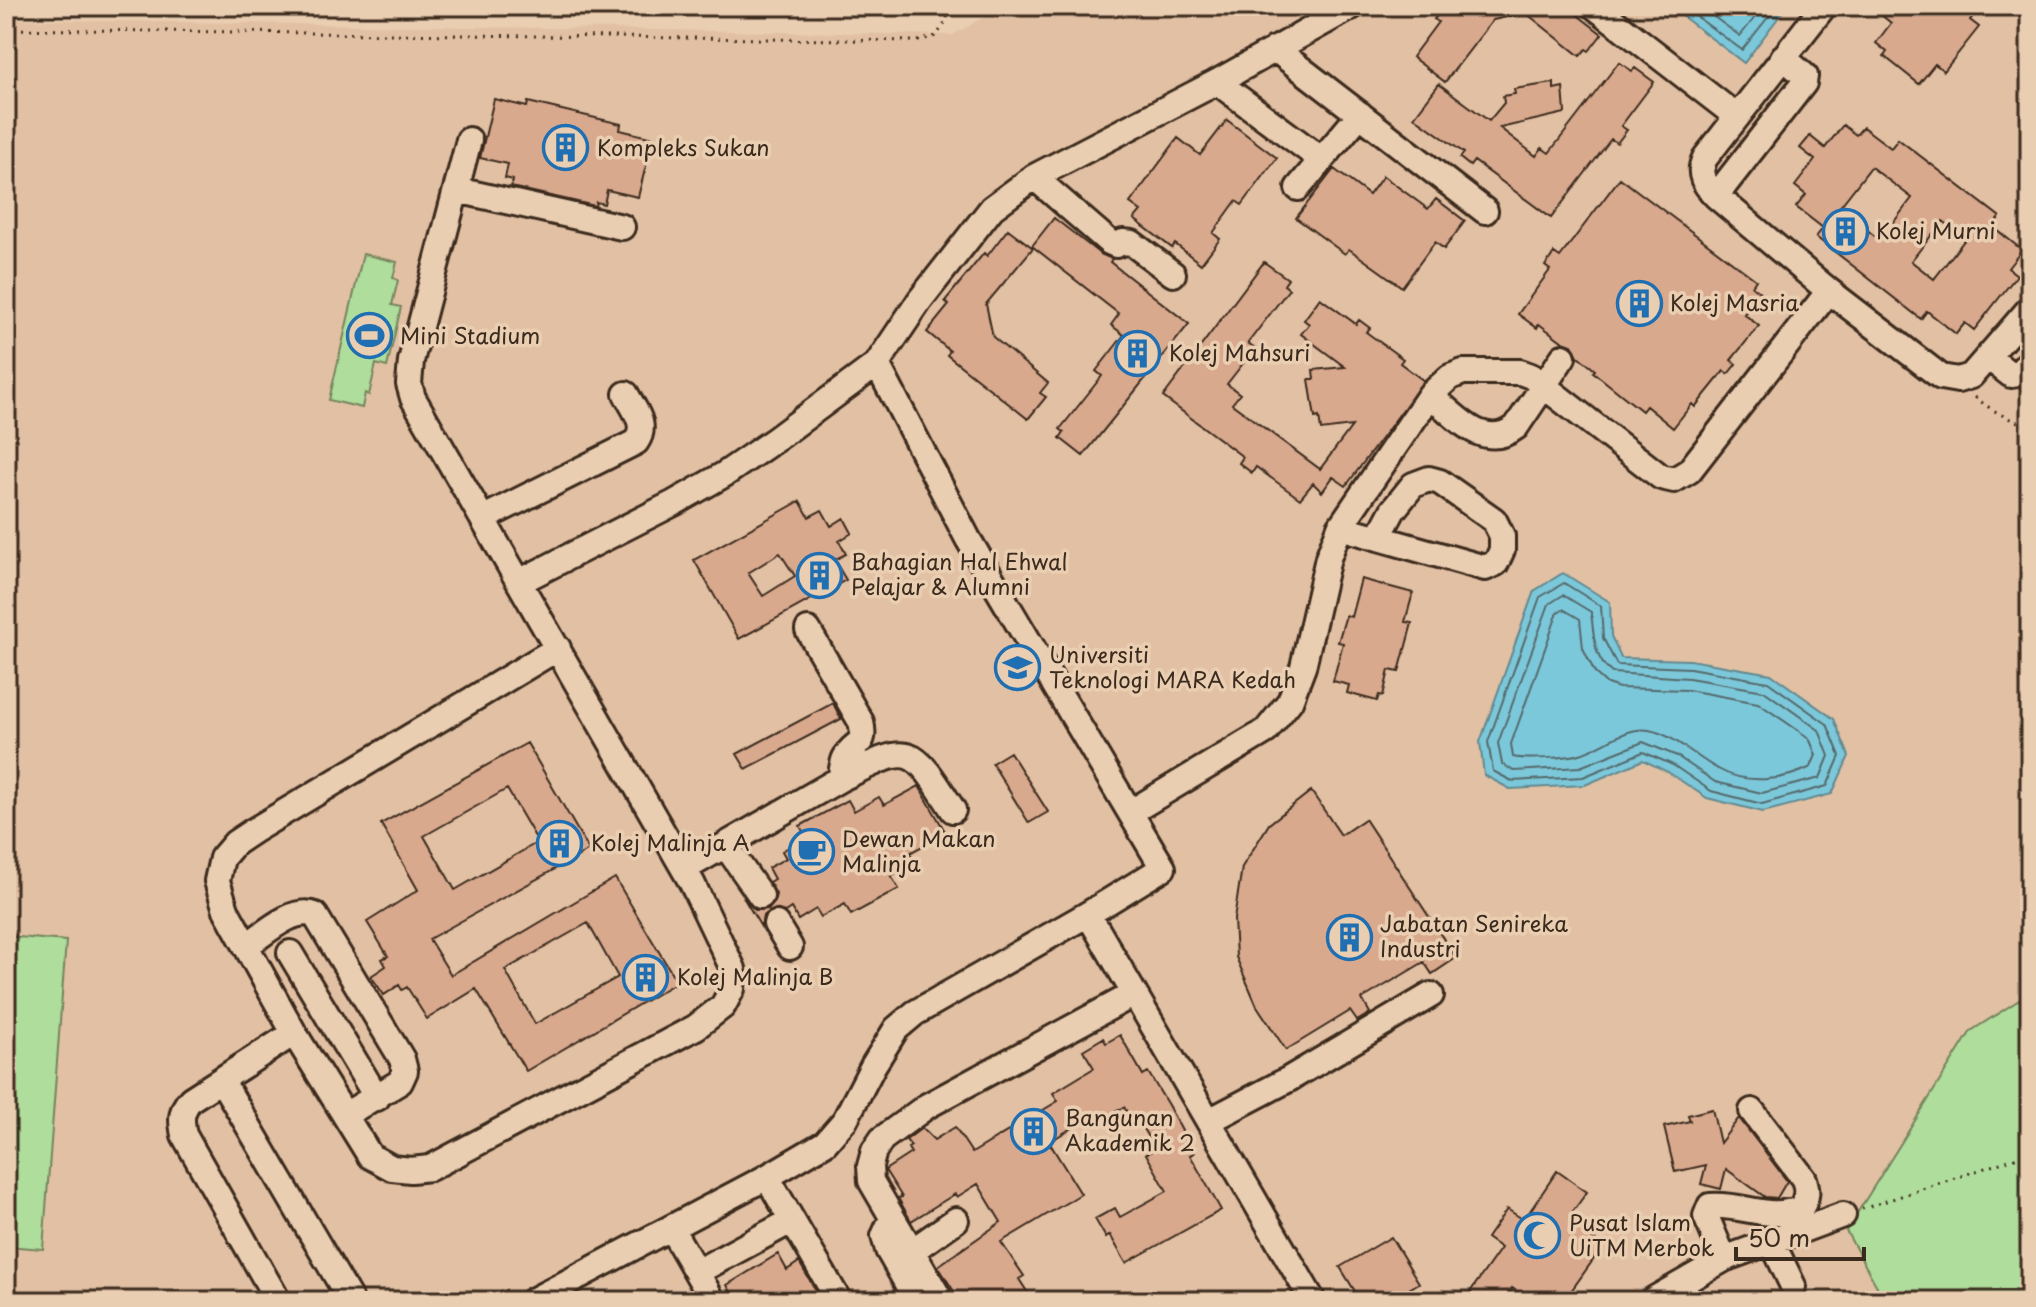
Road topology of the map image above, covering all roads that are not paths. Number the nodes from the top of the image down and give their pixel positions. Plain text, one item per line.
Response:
1 (1353, 6) edge
2 (1594, 6) edge
3 (1824, 6) edge
4 (1275, 49) junction
5 (1783, 57) junction
6 (1217, 82) junction
7 (1360, 114) junction
8 (1736, 116) junction
9 (469, 140) dead end
10 (1322, 160) junction
11 (1034, 177) junction
12 (1298, 188) dead end
13 (457, 190) junction
14 (1716, 196) junction
15 (1485, 211) dead end
16 (622, 227) dead end
17 (1173, 274) dead end
18 (1829, 291) junction
19 (2030, 308) edge
20 (1563, 357) dead end
21 (1988, 357) junction
22 (2030, 361) edge
23 (877, 364) junction
24 (1544, 385) junction
25 (626, 394) dead end
26 (1430, 395) junction
27 (484, 518) junction
28 (1340, 527) junction
29 (1378, 538) junction
30 (519, 582) junction
31 (808, 630) dead end
32 (558, 648) junction
33 (840, 779) junction
34 (953, 810) dead end
35 (1131, 812) junction
36 (726, 846) junction
37 (684, 869) junction
38 (761, 896) dead end
39 (1088, 914) junction
40 (776, 924) dead end
41 (246, 946) junction
42 (790, 947) dead end
43 (290, 953) dead end
44 (1134, 994) junction
45 (1431, 995) dead end
46 (294, 1033) junction
47 (222, 1081) junction
48 (377, 1098) junction
49 (1752, 1111) dead end
50 (345, 1115) junction
51 (1209, 1121) junction
52 (767, 1177) junction
53 (1843, 1215) road end
54 (892, 1218) junction
55 (956, 1220) dead end
56 (791, 1221) junction
57 (671, 1228) junction
58 (1771, 1240) junction
59 (912, 1251) junction
60 (1724, 1259) junction
61 (697, 1272) junction
62 (1793, 1286) dead end
63 (278, 1301) edge
64 (351, 1301) edge
65 (532, 1301) edge
66 (713, 1301) edge
67 (839, 1301) edge
68 (917, 1301) edge
69 (941, 1301) edge
70 (1313, 1301) edge
71 (1651, 1301) edge

1 - 4 street
2 - 8 street
3 - 5 street
4 - 6 street
4 - 7 street
5 - 8 street
5 - 14 street
6 - 10 street
6 - 11 street
7 - 10 street
7 - 15 street
8 - 14 street
9 - 13 street
10 - 12 street
11 - 17 street
11 - 23 street
13 - 16 street
13 - 27 street
14 - 18 street
18 - 21 street
18 - 24 street
19 - 21 street
20 - 24 street
21 - 22 street
23 - 30 street
23 - 35 street
24 - 26 street
24 - 26 street
25 - 27 street
26 - 28 street
27 - 30 street
28 - 29 street
28 - 35 street
29 - 29 street
30 - 32 street
31 - 33 street
32 - 37 street
32 - 41 street
33 - 34 street
33 - 36 street
35 - 39 street
36 - 37 street
36 - 38 street
37 - 50 street
39 - 44 street
39 - 52 street
40 - 42 street
41 - 46 street
41 - 48 street
43 - 48 street
44 - 51 street
44 - 54 street
45 - 51 street
46 - 47 street
46 - 50 street
47 - 63 street
47 - 64 street
48 - 50 street
49 - 60 street
51 - 70 street
52 - 56 street
52 - 57 street
53 - 58 street
54 - 59 street
54 - 68 street
55 - 59 street
56 - 61 street
56 - 67 street
57 - 61 street
57 - 65 street
58 - 60 street
58 - 62 street
59 - 69 street
60 - 71 street
61 - 66 street

